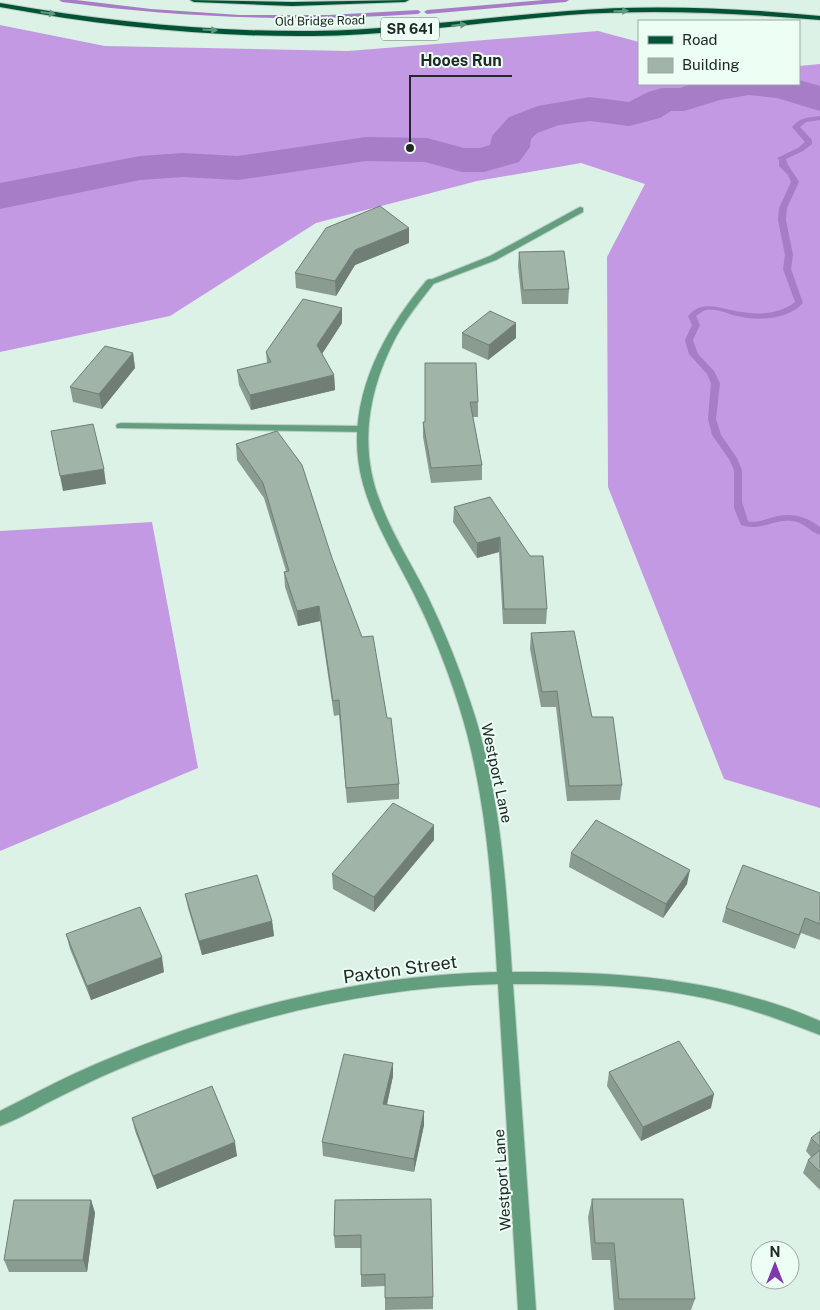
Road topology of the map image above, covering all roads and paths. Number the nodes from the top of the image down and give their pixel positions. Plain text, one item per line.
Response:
1 (194, 0) edge
2 (405, 0) edge
3 (0, 5) edge
4 (820, 18) edge
5 (580, 210) dead end
6 (121, 426) dead end
7 (363, 429) junction
8 (505, 978) junction
9 (820, 1028) edge
10 (0, 1118) edge
11 (527, 1310) edge

1 - 2 main road, Old Bridge Road / SR 641
3 -> 4 main road, Old Bridge Road / SR 641
5 - 7 street, Westport Lane
6 - 7 street
7 - 8 street, Westport Lane
8 - 9 street, Paxton Street
8 - 10 street, Paxton Street
8 - 11 street, Westport Lane

